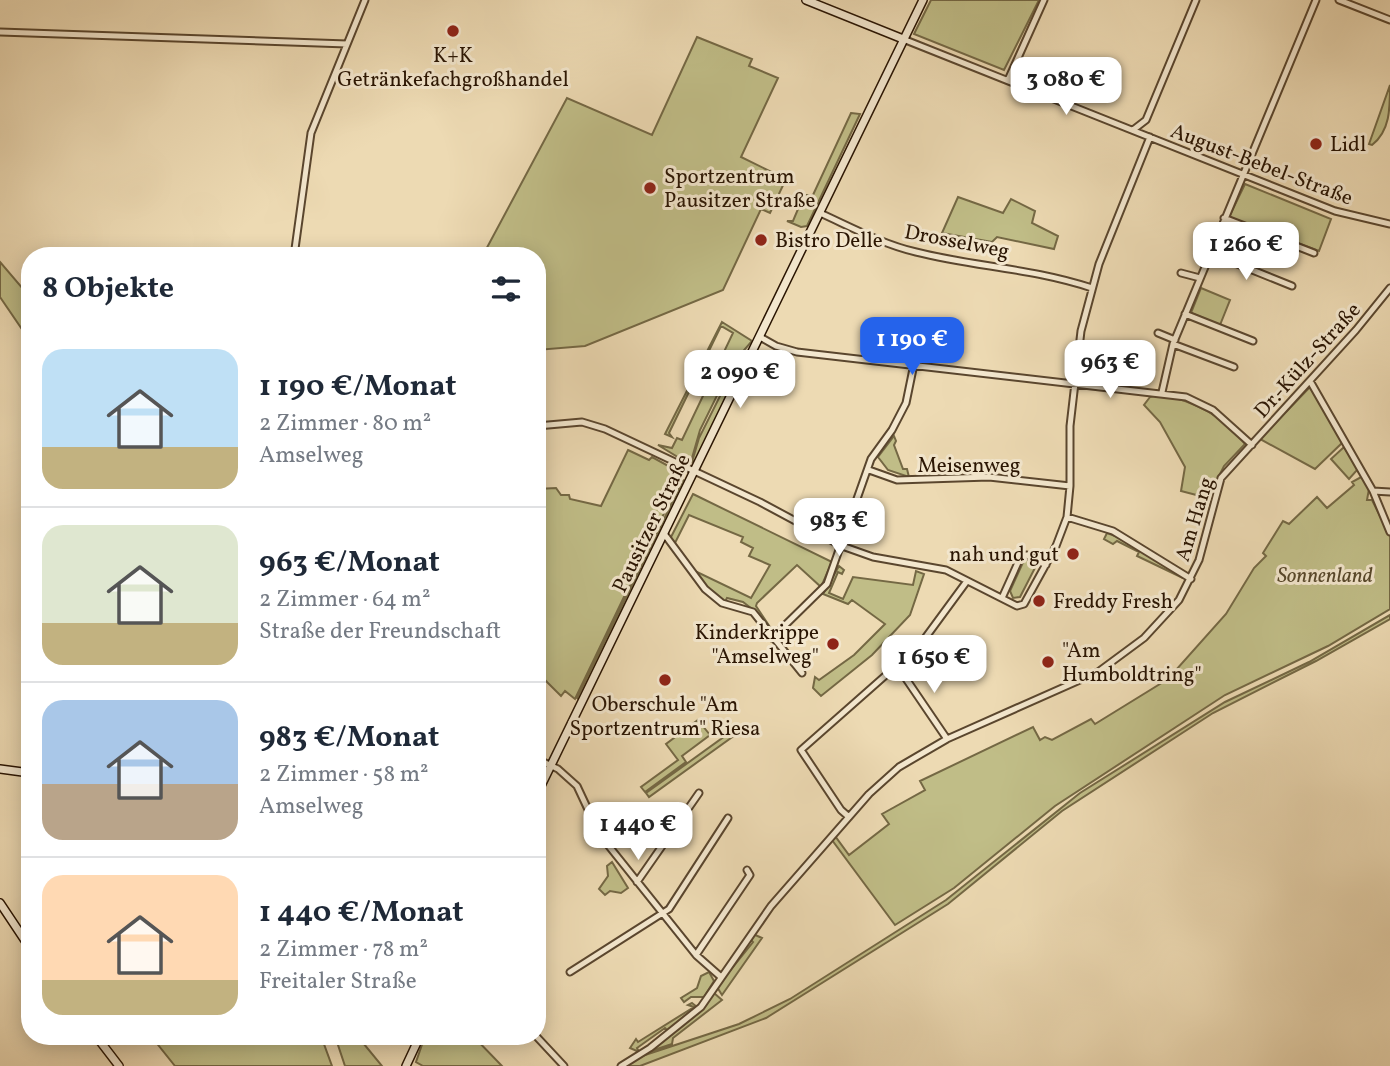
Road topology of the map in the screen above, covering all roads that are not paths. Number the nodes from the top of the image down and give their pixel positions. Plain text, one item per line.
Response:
1 (365, 0) edge
2 (806, 0) edge
3 (923, 0) edge
4 (1044, 0) edge
5 (1196, 0) edge
6 (1316, 0) edge
7 (1339, 0) edge
8 (824, 3) edge
9 (1390, 20) edge
10 (0, 32) edge
11 (903, 39) junction
12 (347, 44) junction
13 (1008, 80) junction
14 (1133, 130) junction
15 (1150, 137) junction
16 (1241, 175) junction
17 (820, 213) junction
18 (1224, 218) junction
19 (1390, 224) edge
20 (295, 247) edge
21 (1210, 253) junction
22 (1314, 253) dead end
23 (1181, 273) dead end
24 (1200, 278) junction
25 (1292, 286) dead end
26 (1091, 288) junction
27 (1390, 288) edge
28 (1185, 314) junction
29 (1158, 333) dead end
30 (760, 337) junction
31 (1253, 341) dead end
32 (1174, 342) junction
33 (914, 364) junction
34 (1234, 367) dead end
35 (1310, 381) junction
36 (1075, 382) junction
37 (1161, 392) junction
38 (546, 425) edge
39 (1252, 445) junction
40 (1245, 451) joint
41 (869, 470) junction
42 (695, 471) junction
43 (1070, 486) junction
44 (1373, 491) junction
45 (1390, 492) edge
46 (1067, 517) junction
47 (1390, 532) edge
48 (665, 535) junction
49 (842, 546) junction
50 (1044, 567) junction
51 (1191, 579) junction
52 (967, 580) junction
53 (1002, 598) junction
54 (772, 638) junction
55 (898, 667) junction
56 (802, 673) dead end
57 (947, 739) junction
58 (546, 763) edge
59 (550, 765) junction
60 (0, 769) edge
61 (21, 772) edge
62 (546, 774) edge
63 (699, 793) dead end
64 (849, 817) junction
65 (728, 818) dead end
66 (747, 870) dead end
67 (637, 882) junction
68 (0, 903) edge
69 (662, 913) junction
70 (21, 934) edge
71 (696, 955) junction
72 (570, 972) dead end
73 (721, 977) junction
74 (103, 1045) edge
75 (416, 1045) edge
76 (544, 1045) edge
77 (119, 1066) edge
78 (406, 1066) edge
79 (564, 1066) edge
80 (621, 1066) edge

1 - 12 street
2 - 8 street
3 - 11 street, Pausitzer Straße
4 - 13 street
5 - 14 street
6 - 16 street
7 - 9 street
8 - 11 street
10 - 12 street
11 - 13 street, August-Bebel-Straße
11 - 17 street, Pausitzer Straße
12 - 20 street
13 - 14 street, August-Bebel-Straße
14 - 15 street, August-Bebel-Straße
15 - 16 street, August-Bebel-Straße
15 - 26 street
16 - 18 street
16 - 19 street, August-Bebel-Straße
17 - 26 street, Drosselweg
17 - 30 street, Pausitzer Straße
18 - 21 street
18 - 22 street
21 - 24 street
21 - 25 street
23 - 24 street
24 - 28 street
26 - 36 street
27 - 35 street, Dr.-Külz-Straße
28 - 31 street
28 - 32 street
29 - 32 street
30 - 33 street
30 - 42 street, Pausitzer Straße
32 - 34 street
32 - 37 street
33 - 36 street
33 - 41 street
35 - 39 street, Dr.-Külz-Straße
35 - 44 street
36 - 37 street
36 - 43 street
37 - 39 street
38 - 42 street
39 - 40 street, Dr.-Külz-Straße
40 - 51 street, Am Hang
41 - 43 street, Meisenweg
41 - 49 street
42 - 48 street, Pausitzer Straße
42 - 49 street
43 - 46 street
44 - 45 street
44 - 47 street
46 - 50 street
46 - 51 street
48 - 54 street
48 - 59 street, Pausitzer Straße
49 - 52 street
49 - 54 street
50 - 53 street
50 - 53 street
51 - 57 street, Am Hang
52 - 53 street
52 - 55 street
54 - 56 street
55 - 57 street
55 - 64 street
57 - 64 street, Am Hang
58 - 59 street
59 - 62 street, Pausitzer Straße
59 - 67 street
60 - 61 street
63 - 67 street
64 - 73 street, Am Hang
65 - 69 street
66 - 71 street
67 - 69 street
68 - 70 street
69 - 71 street
69 - 72 street
71 - 73 street
73 - 80 street, Am Hang
74 - 77 street
75 - 78 street
76 - 79 street

